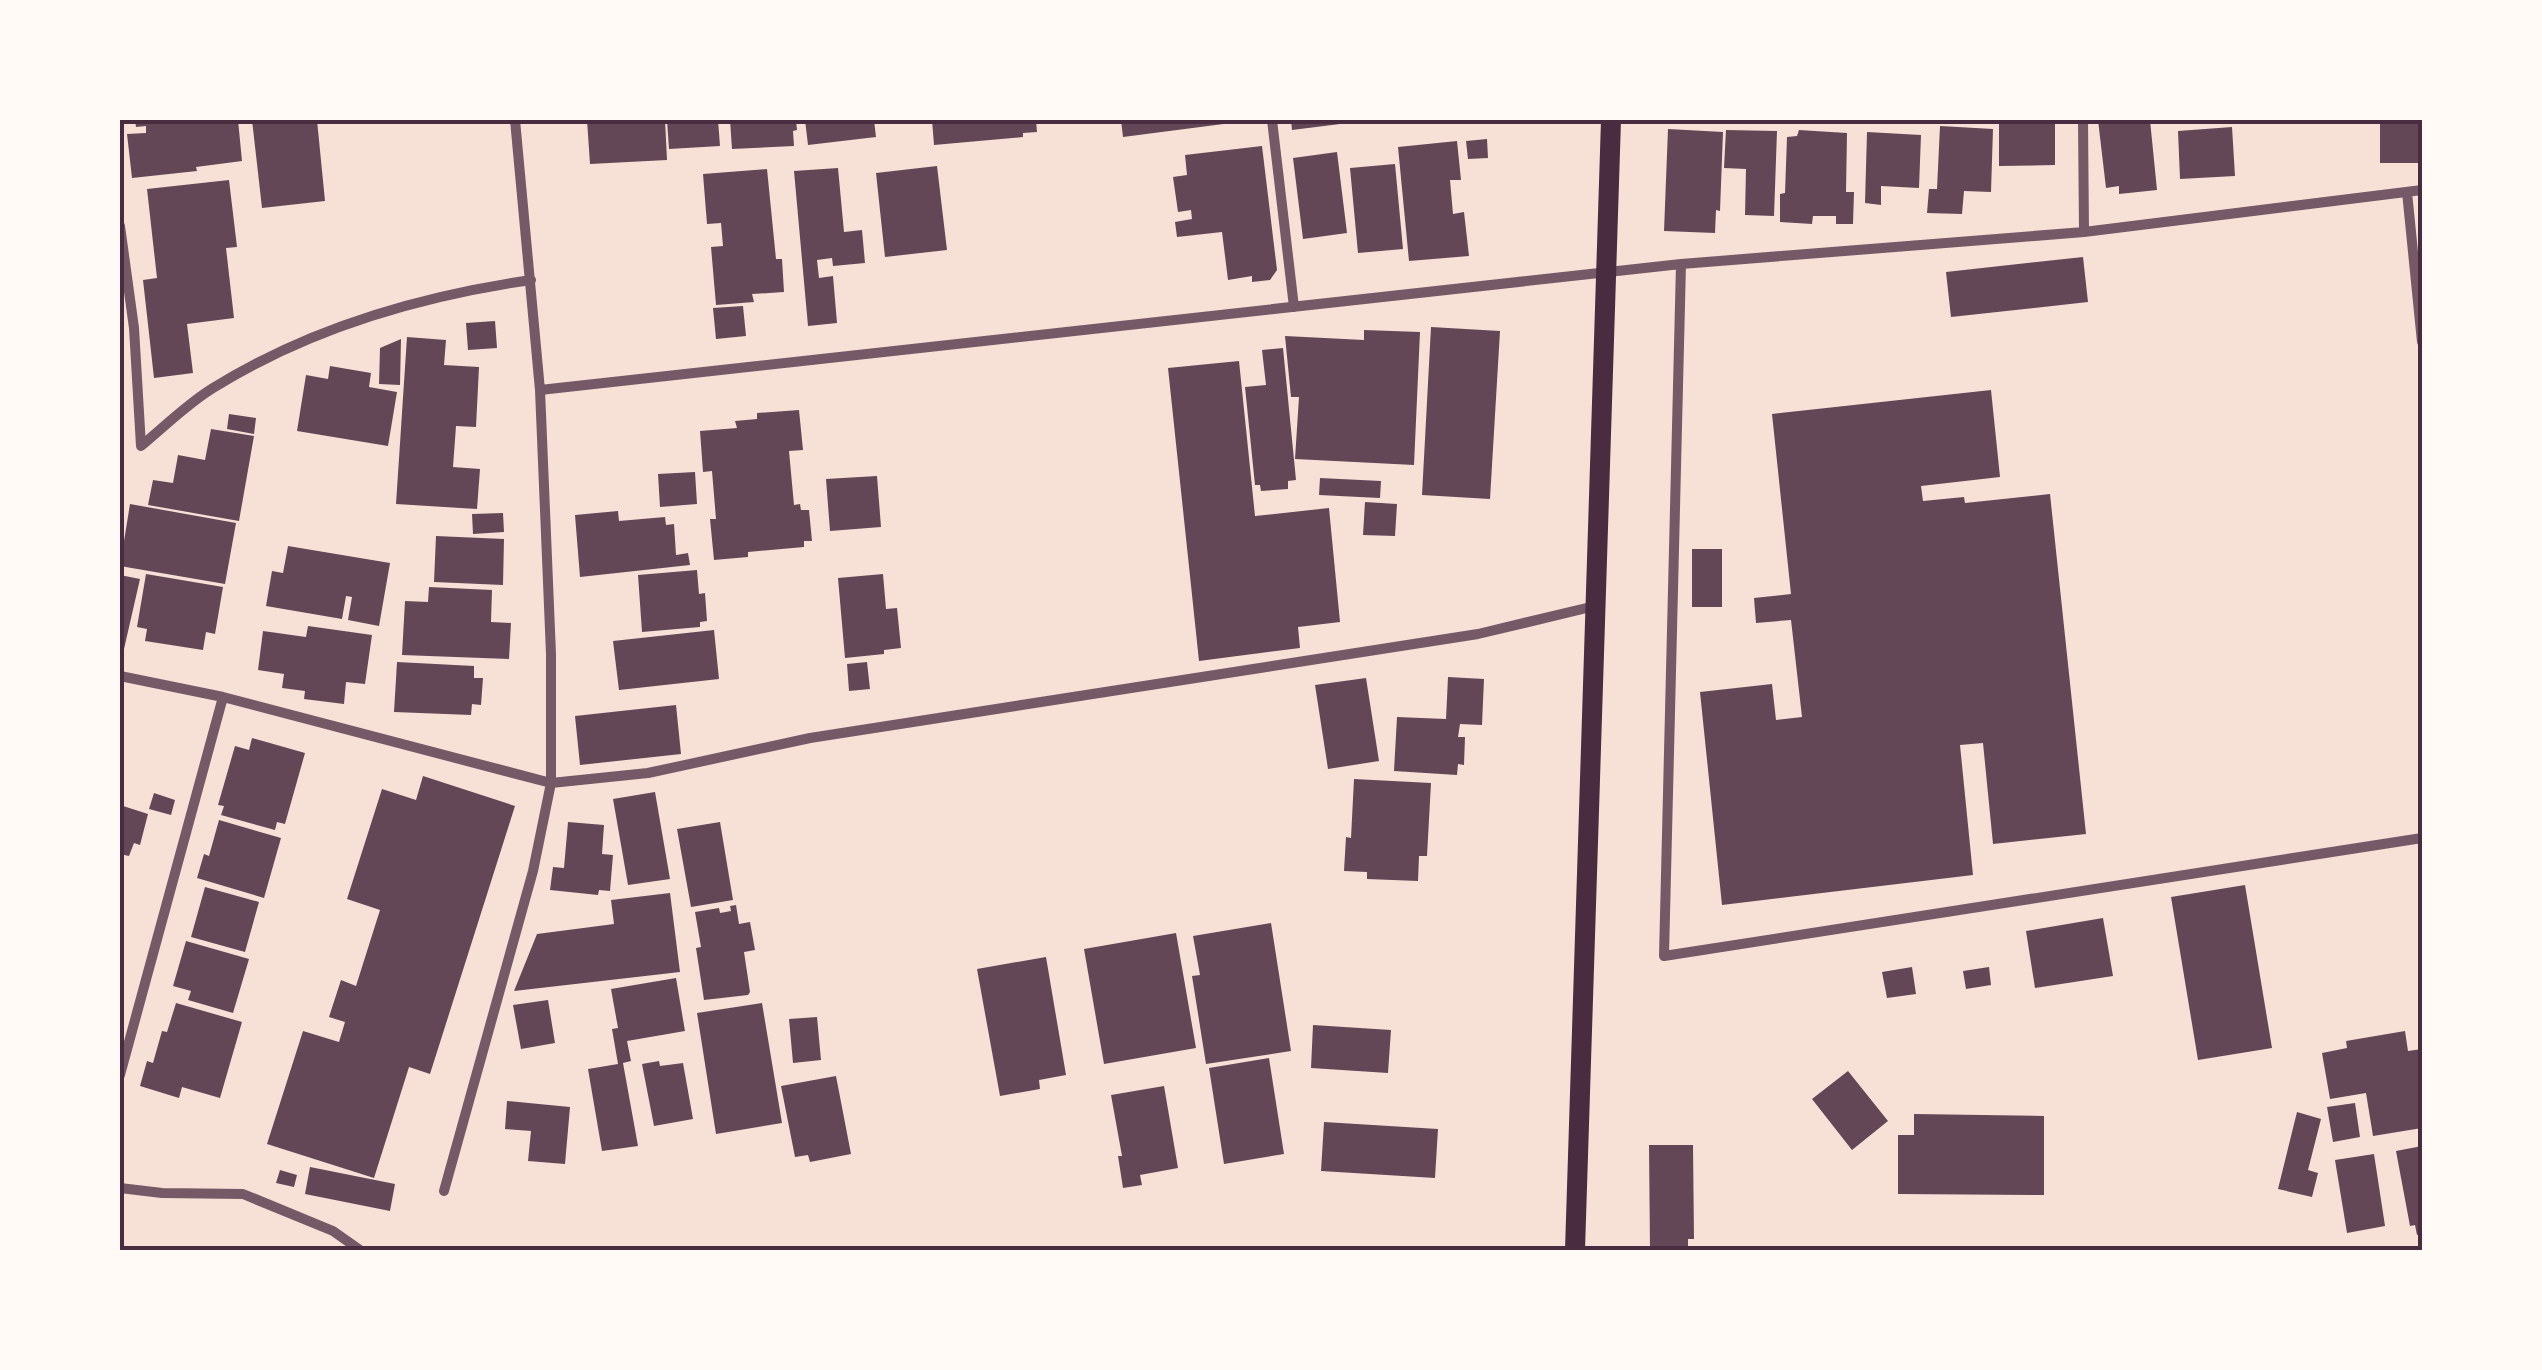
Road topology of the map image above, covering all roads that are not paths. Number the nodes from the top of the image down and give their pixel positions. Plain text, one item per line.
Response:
1 (515, 120) edge
2 (1272, 120) edge
3 (1611, 120) edge
4 (2083, 120) edge
5 (2422, 190) edge
6 (2407, 192) junction
7 (120, 226) edge
8 (2084, 232) junction
9 (1681, 264) junction
10 (1605, 272) junction
11 (531, 280) junction
12 (1294, 307) junction
13 (2422, 342) edge
14 (540, 390) junction
15 (1598, 606) junction
16 (120, 676) edge
17 (222, 696) junction
18 (551, 782) junction
19 (2422, 838) edge
20 (120, 1076) edge
21 (120, 1188) edge
22 (444, 1192) dead end
23 (360, 1250) edge
24 (1575, 1250) edge

1 - 11 street
2 - 12 street
3 - 10 main road
4 - 8 street
5 - 6 street
6 - 8 street
6 - 13 street
7 - 11 street
8 - 9 street
9 - 10 street
9 - 19 street
10 - 12 street
10 - 15 main road
11 - 14 street
12 - 14 street
14 - 18 street
15 - 18 street
15 - 24 main road
16 - 17 street
17 - 18 street
17 - 20 street
18 - 22 street
21 - 23 street

